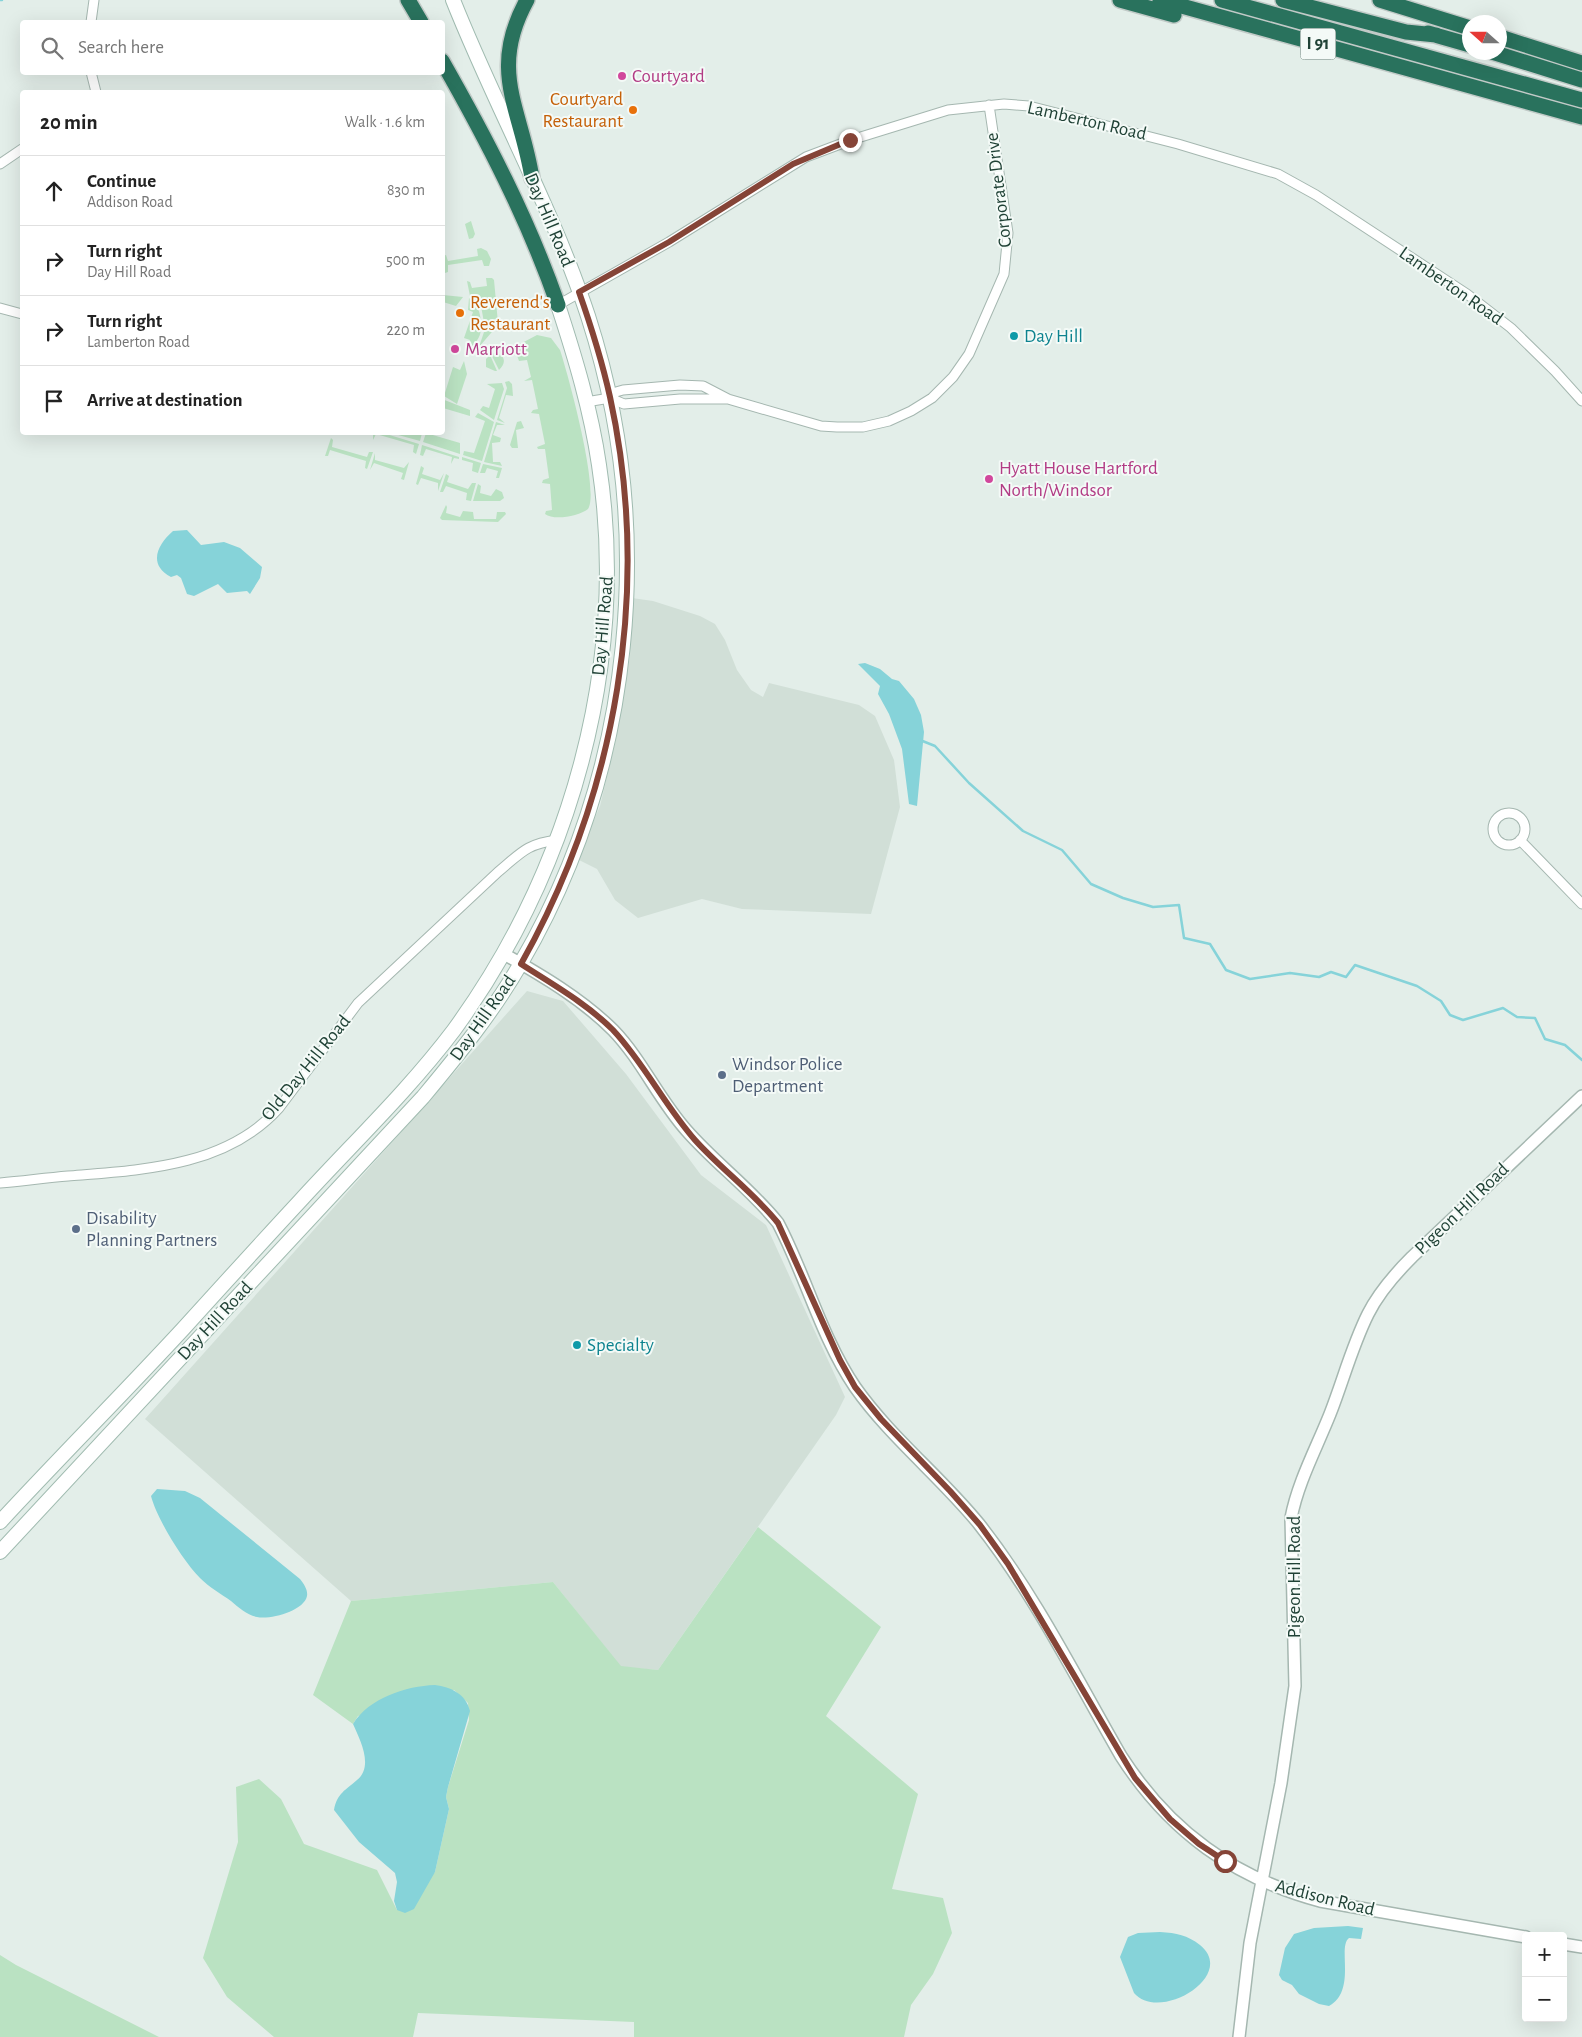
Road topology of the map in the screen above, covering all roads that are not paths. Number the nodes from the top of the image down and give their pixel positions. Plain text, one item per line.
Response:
1 (94, 0) edge
2 (408, 0) edge
3 (453, 0) edge
4 (527, 0) edge
5 (1120, 0) edge
6 (1160, 0) edge
7 (1222, 0) edge
8 (1249, 0) edge
9 (1283, 0) edge
10 (1324, 0) edge
11 (1380, 0) edge
12 (1225, 18) junction
13 (90, 20) edge
14 (420, 20) edge
15 (1462, 26) edge
16 (1436, 35) junction
17 (1507, 40) edge
18 (1462, 43) edge
19 (1405, 51) junction
20 (1507, 57) edge
21 (1582, 63) edge
22 (445, 66) edge
23 (92, 75) edge
24 (1582, 80) edge
25 (96, 90) edge
26 (1582, 100) edge
27 (989, 106) junction
28 (1582, 117) edge
29 (20, 150) edge
30 (0, 164) edge
31 (532, 178) junction
32 (579, 292) junction
33 (558, 305) junction
34 (0, 308) edge
35 (20, 313) edge
36 (610, 398) junction
37 (728, 399) junction
38 (1582, 401) edge
39 (586, 402) junction
40 (625, 624) junction
41 (605, 625) junction
42 (589, 730) junction
43 (609, 734) junction
44 (557, 840) junction
45 (1520, 840) dead end
46 (1582, 904) edge
47 (504, 954) junction
48 (521, 964) junction
49 (1582, 1096) edge
50 (0, 1183) edge
51 (248, 1257) junction
52 (261, 1271) junction
53 (131, 1384) junction
54 (145, 1396) junction
55 (0, 1522) edge
56 (0, 1552) edge
57 (1261, 1881) junction
58 (1522, 1936) edge
59 (1567, 1945) edge
60 (1582, 1947) edge
61 (1239, 2037) edge

1 - 13 street
2 - 14 highway
3 - 31 main road, Day Hill Road
4 - 31 highway
5 - 12 highway
6 - 12 highway, I 91
7 - 19 highway
8 - 19 highway
9 - 16 highway
10 - 16 highway
11 - 15 highway
12 - 28 highway, I 91
16 - 18 highway
17 - 21 highway
19 - 26 highway
20 - 24 highway
22 - 33 highway
23 - 25 street
27 - 32 street, Lamberton Road
27 - 37 street, Corporate Drive
27 - 38 street, Lamberton Road
29 - 30 street
31 - 32 main road, Day Hill Road
32 - 33 street, Lamberton Road
32 - 36 main road, Day Hill Road
33 - 39 main road, Day Hill Road
34 - 35 street
36 - 37 street, Corporate Drive
36 - 37 street, Corporate Drive
36 - 39 street, Corporate Drive
36 - 40 main road, Day Hill Road
39 - 41 main road, Day Hill Road
40 - 41 main road
40 - 43 main road, Day Hill Road
41 - 42 main road, Day Hill Road
42 - 43 main road
42 - 44 main road, Day Hill Road
43 - 48 main road, Day Hill Road
44 - 47 main road, Day Hill Road
44 - 50 street, Old Day Hill Road
45 - 46 street
47 - 48 street, Addison Road
47 - 51 main road, Day Hill Road
48 - 52 main road, Day Hill Road
48 - 57 street, Addison Road
49 - 57 street, Pigeon Hill Road
51 - 52 main road
51 - 53 main road, Day Hill Road
52 - 54 main road, Day Hill Road
53 - 54 main road
53 - 55 main road, Day Hill Road
54 - 56 main road, Day Hill Road
57 - 58 street, Addison Road
57 - 61 street, Pigeon Hill Road
59 - 60 street

